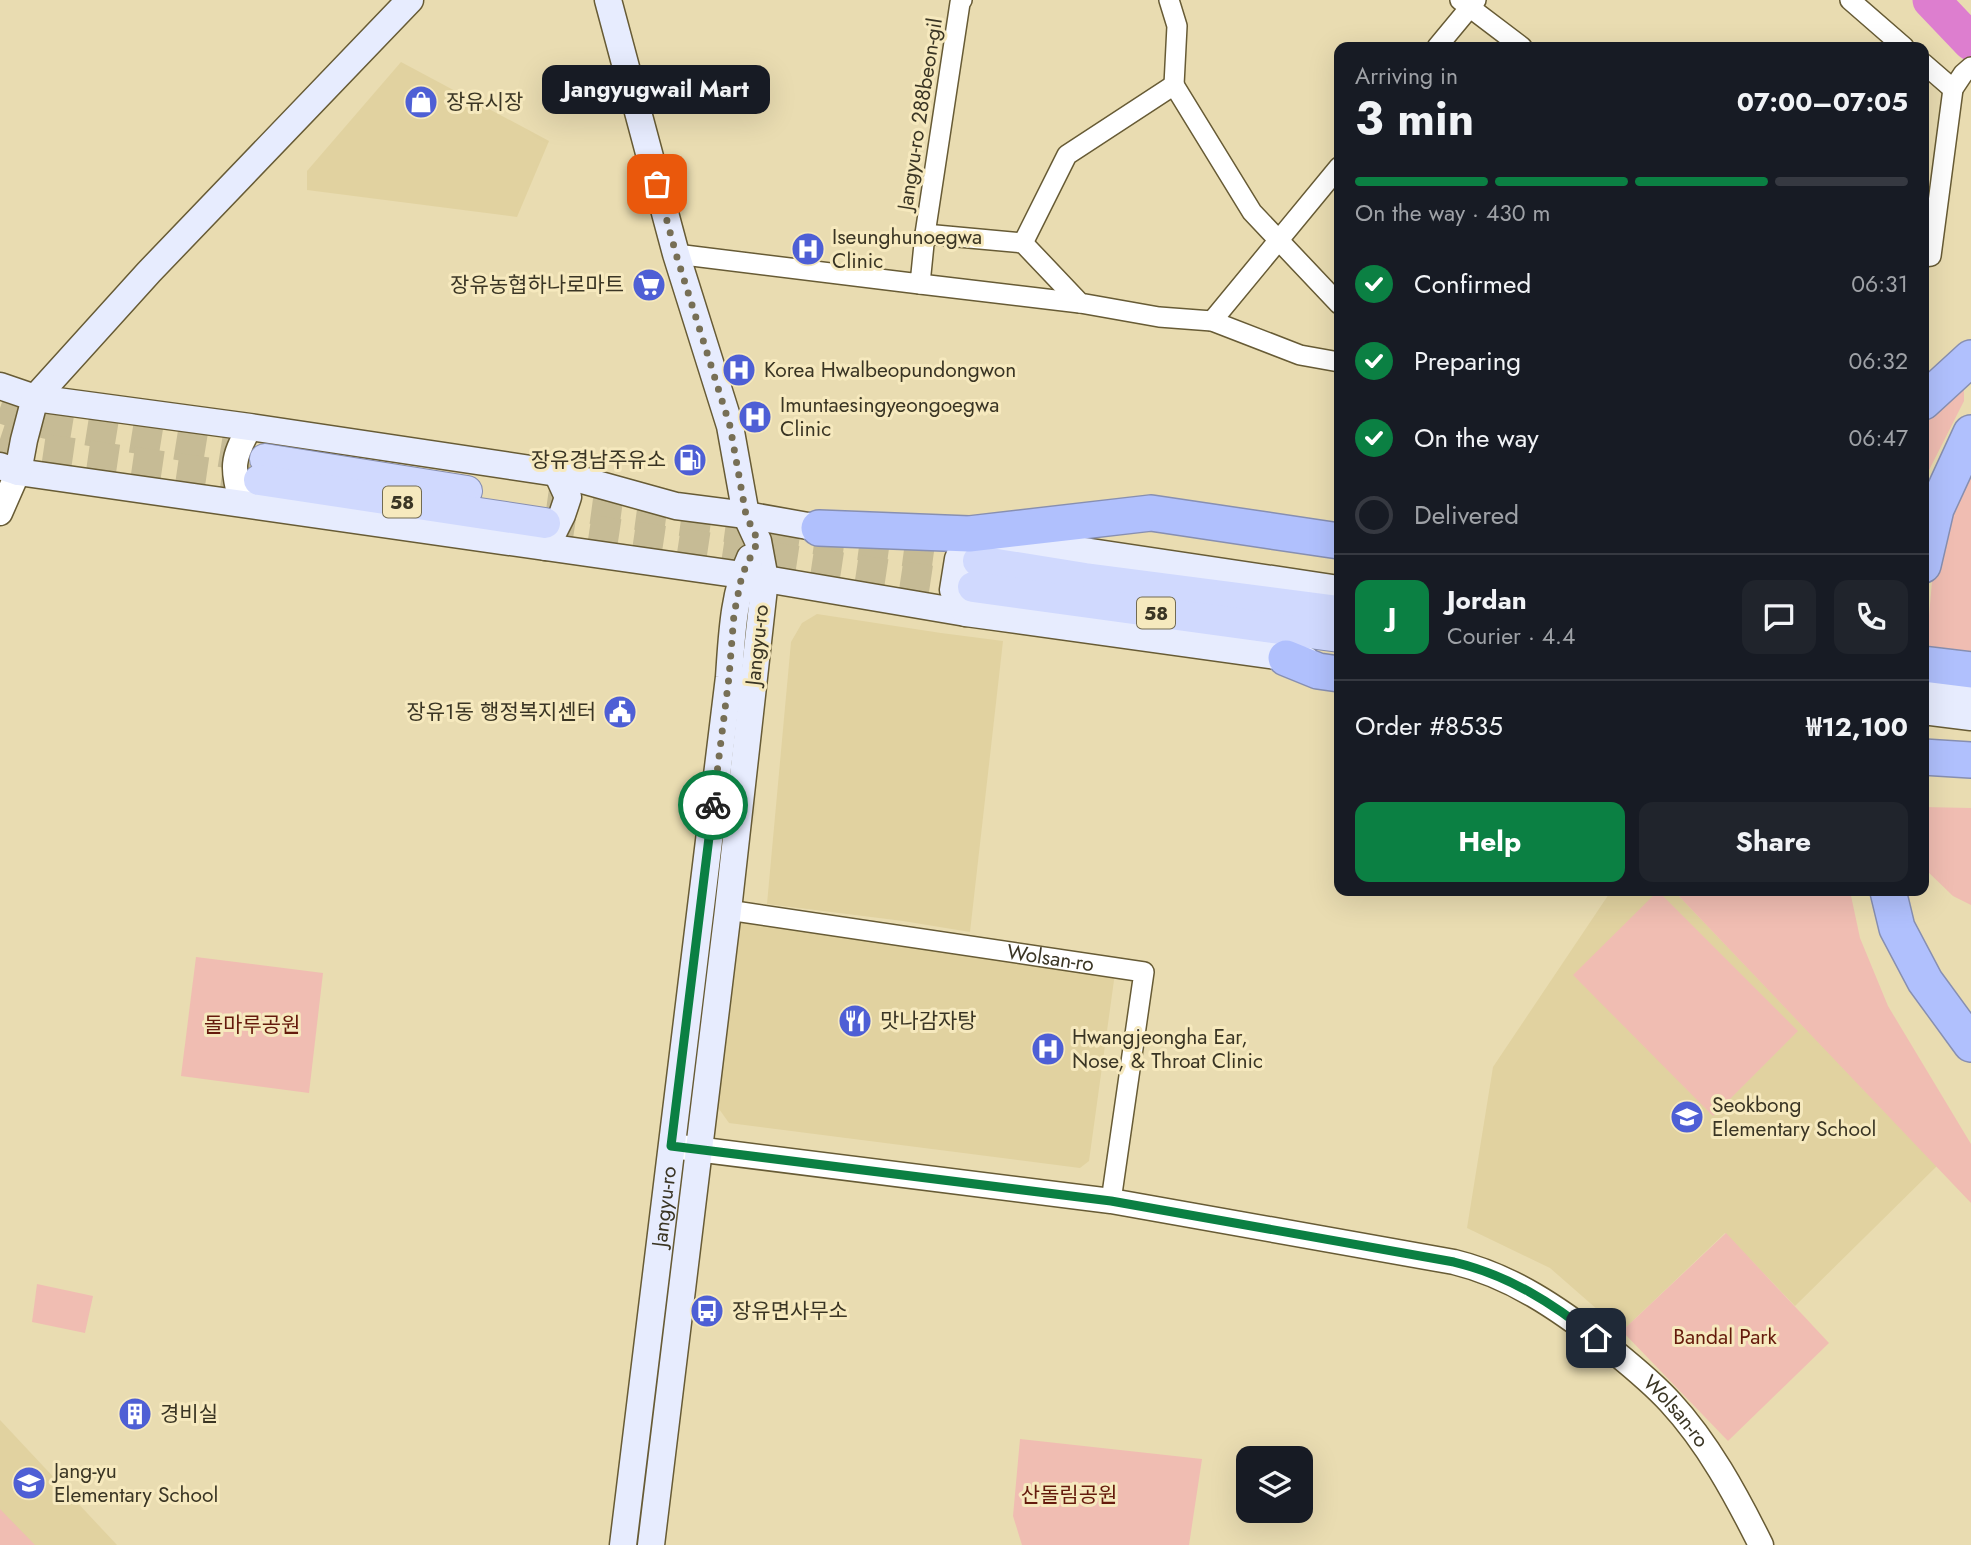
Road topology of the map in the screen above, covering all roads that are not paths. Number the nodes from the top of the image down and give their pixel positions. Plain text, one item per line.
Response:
1 (410, 0) edge
2 (608, 0) edge
3 (962, 0) edge
4 (1169, 0) edge
5 (1850, 0) edge
6 (1468, 3) edge
7 (1441, 42) edge
8 (1516, 42) edge
9 (1898, 42) edge
10 (1929, 65) edge
11 (1962, 76) edge
12 (1174, 85) junction
13 (1334, 173) edge
14 (925, 234) junction
15 (1278, 241) junction
16 (1023, 243) junction
17 (676, 254) junction
18 (1929, 256) edge
19 (920, 284) junction
20 (1334, 299) edge
21 (1080, 303) junction
22 (1212, 321) junction
23 (1971, 358) edge
24 (1334, 361) edge
25 (0, 386) edge
26 (1929, 396) edge
27 (36, 398) junction
28 (250, 427) junction
29 (1971, 433) edge
30 (9, 469) edge
31 (262, 470) tunnel mouth
32 (557, 473) junction
33 (242, 504) junction
34 (0, 513) edge
35 (746, 515) junction
36 (546, 525) junction
37 (819, 528) joint
38 (1929, 539) edge
39 (1334, 540) edge
40 (972, 574) junction
41 (753, 577) junction
42 (1334, 589) edge
43 (1334, 610) edge
44 (1334, 636) edge
45 (1286, 659) junction
46 (1334, 664) edge
47 (1929, 665) edge
48 (1971, 670) edge
49 (1334, 673) edge
50 (1929, 688) edge
51 (1971, 694) edge
52 (1929, 712) edge
53 (1971, 717) edge
54 (1929, 757) edge
55 (1971, 760) edge
56 (1889, 896) edge
57 (728, 910) junction
58 (1971, 1044) edge
59 (671, 1146) junction
60 (699, 1150) junction
61 (1111, 1201) junction
62 (623, 1545) edge
63 (651, 1545) edge
64 (1761, 1545) edge

1 - 27 main road
2 - 17 main road
3 - 14 street, Jangyu-ro 288beon-gil
4 - 12 street
5 - 9 street
6 - 7 street
6 - 8 street
10 - 11 street
11 - 18 street
12 - 15 street
12 - 16 street
13 - 15 street
14 - 16 street
14 - 19 street, Jangyu-ro 288beon-gil
15 - 20 street
15 - 22 street
16 - 21 street
17 - 19 street
17 - 35 main road
19 - 21 street
21 - 22 street
22 - 24 street
23 - 26 highway
25 - 27 main road
27 - 28 main road
27 - 30 main road
28 - 32 main road
28 - 33 street
29 - 38 highway
30 - 33 main road
30 - 34 street
31 - 36 main road, 58
32 - 35 main road
32 - 36 main road
33 - 36 main road
35 - 37 main road
35 - 41 main road
36 - 41 main road
37 - 40 highway
39 - 40 highway
40 - 41 main road
40 - 42 main road
40 - 43 main road, 58
40 - 44 main road, 58
40 - 45 main road
41 - 57 main road, Jangyu-ro
41 - 59 main road, Jangyu-ro
45 - 46 main road
45 - 49 highway
47 - 48 highway
50 - 51 main road
52 - 53 main road
54 - 55 highway
56 - 58 highway
57 - 60 main road, Jangyu-ro
57 - 61 street, Wolsan-ro
59 - 60 street, Wolsan-ro
59 - 62 main road, Jangyu-ro
60 - 61 street, Wolsan-ro
60 - 63 main road, Jangyu-ro
61 - 64 street, Wolsan-ro

